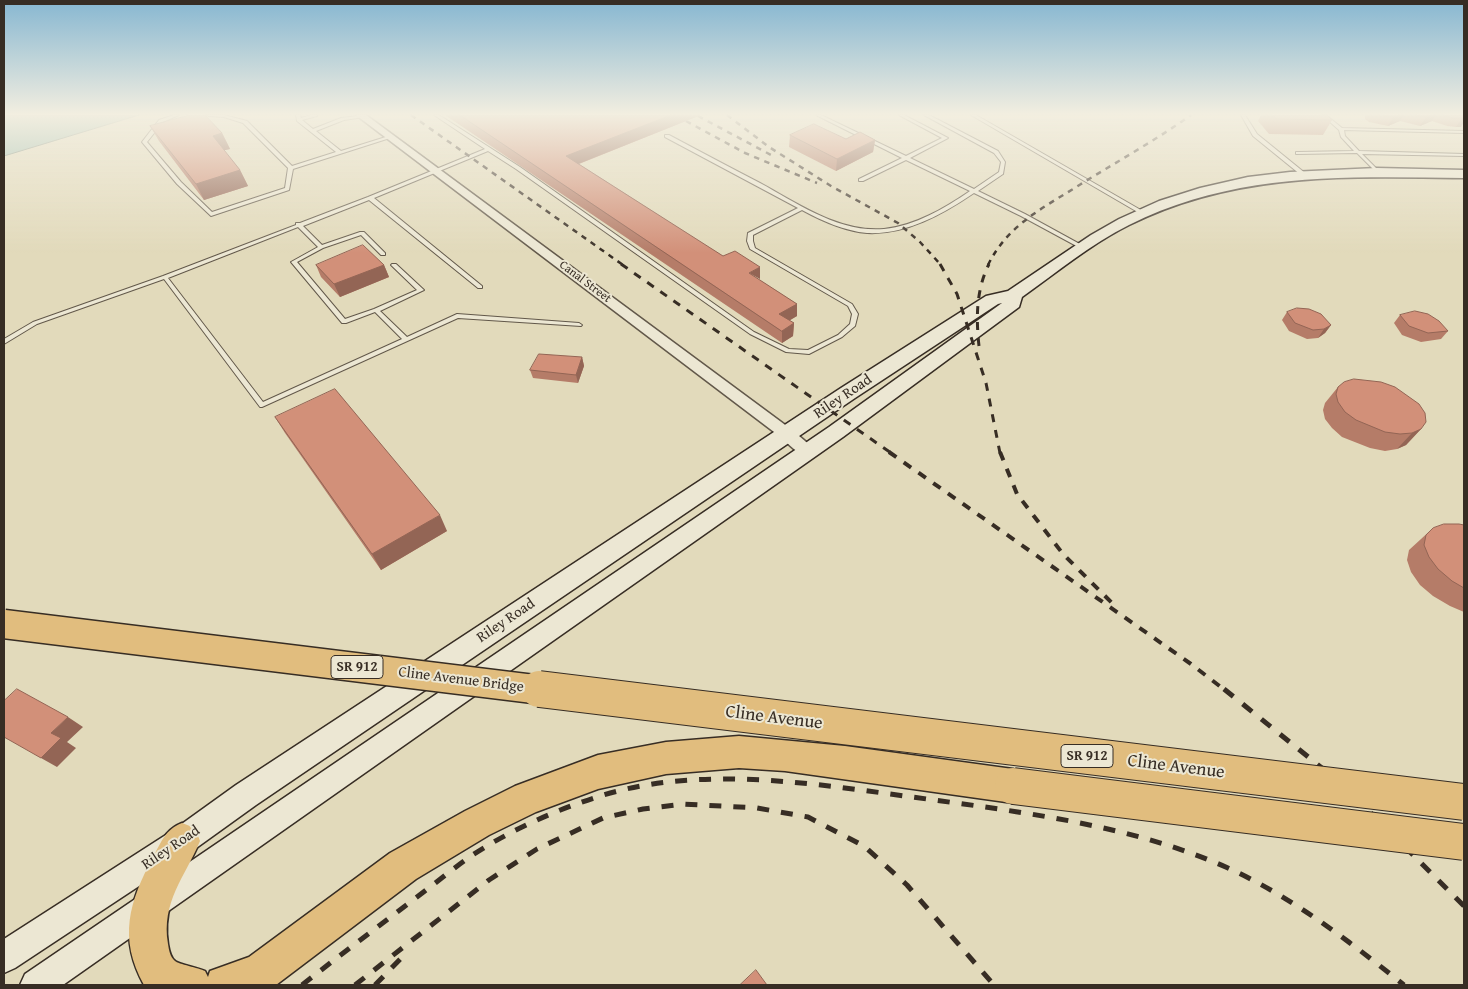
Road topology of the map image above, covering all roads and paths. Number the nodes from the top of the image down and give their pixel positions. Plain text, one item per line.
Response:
1 (160, 161) edge
2 (284, 161) edge
3 (313, 161) edge
4 (423, 161) edge
5 (458, 161) edge
6 (507, 161) edge
7 (714, 161) edge
8 (898, 161) edge
9 (911, 161) edge
10 (1002, 161) edge
11 (1056, 161) edge
12 (1287, 161) edge
13 (1367, 161) edge
14 (291, 168) junction
15 (436, 171) junction
16 (1377, 172) junction
17 (1303, 174) junction
18 (1464, 174) edge
19 (861, 180) dead end
20 (976, 192) junction
21 (370, 198) junction
22 (802, 208) junction
23 (1143, 213) junction
24 (298, 224) junction
25 (321, 247) junction
26 (1084, 248) junction
27 (383, 254) dead end
28 (394, 265) dead end
29 (165, 276) junction
30 (480, 288) dead end
31 (1014, 294) junction
32 (376, 310) junction
33 (579, 324) dead end
34 (406, 340) junction
35 (4, 342) edge
36 (787, 434) junction
37 (807, 451) junction
38 (4, 624) edge
39 (710, 710) joint
40 (1464, 802) edge
41 (182, 841) junction
42 (1464, 842) edge
43 (149, 907) junction
44 (4, 957) edge
45 (251, 979) edge
46 (36, 985) edge
47 (191, 985) edge
48 (224, 985) edge

1 - 14 lane
2 - 14 lane
3 - 14 lane
4 - 15 street, Canal Street
5 - 15 lane
6 - 22 lane
7 - 22 lane
8 - 19 lane
9 - 20 lane
10 - 20 lane
11 - 23 lane
12 - 17 lane
13 - 16 lane
15 - 21 lane
15 - 36 street, Canal Street
16 - 17 main road, Riley Road
16 - 18 main road, Riley Road
17 - 23 main road, Riley Road
20 - 22 lane
20 - 26 lane
21 - 24 lane
21 - 30 lane
23 - 26 main road, Riley Road
24 - 25 lane
24 - 29 lane
25 - 27 lane
25 - 32 lane
26 - 31 main road, Riley Road
28 - 32 lane
29 - 34 lane
29 - 35 lane
31 - 36 main road, Riley Road
31 - 37 main road, Riley Road
32 - 34 lane
33 - 34 lane
36 - 37 street, Canal Street
36 - 41 main road, Riley Road
37 - 43 main road, Riley Road
38 - 39 highway, Cline Avenue Bridge / SR 912, bridge
39 - 40 highway, Cline Avenue / SR 912, bridge
41 - 43 highway
41 - 44 main road, Riley Road
42 - 45 highway, bridge
43 - 46 main road, Riley Road
43 - 47 highway
45 - 48 highway

